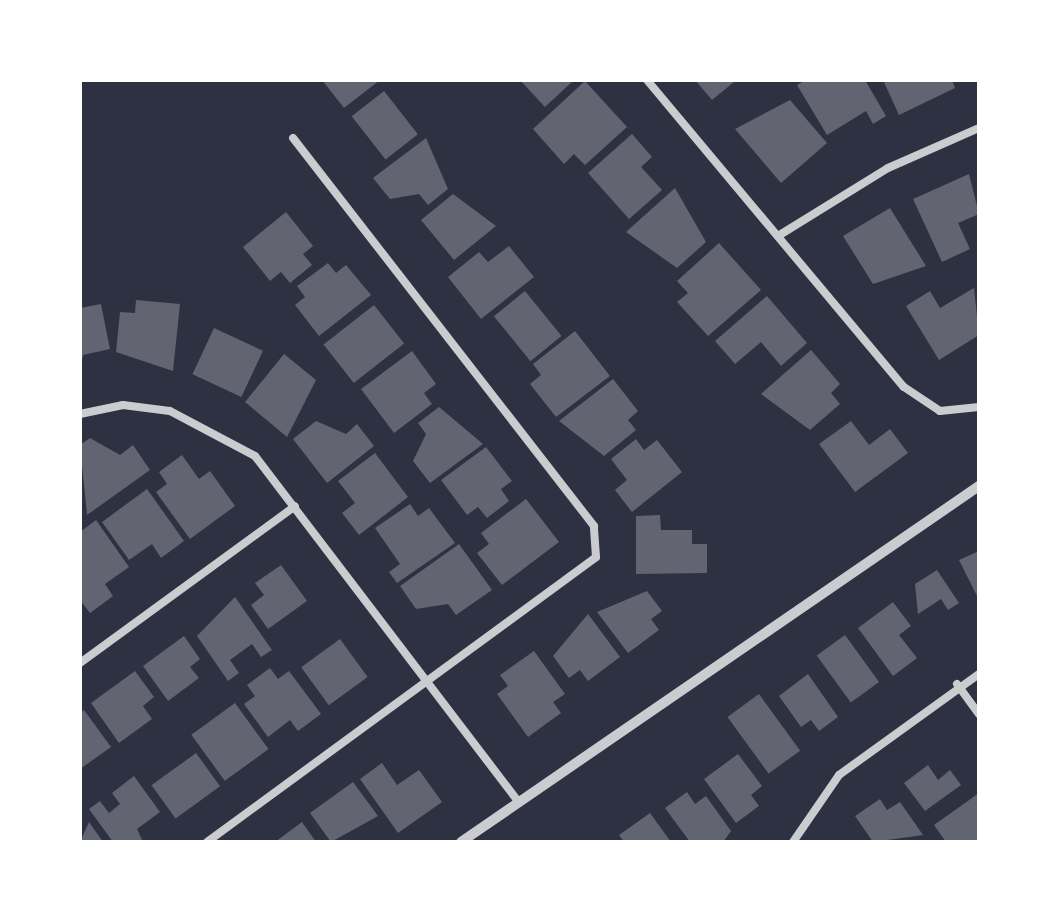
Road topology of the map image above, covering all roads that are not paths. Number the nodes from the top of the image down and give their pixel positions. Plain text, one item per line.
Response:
1 (647, 80) edge
2 (979, 128) edge
3 (293, 138) dead end
4 (778, 236) junction
5 (979, 407) edge
6 (80, 414) edge
7 (979, 486) edge
8 (295, 506) junction
9 (80, 663) edge
10 (979, 674) edge
11 (432, 680) junction
12 (957, 684) junction
13 (979, 714) edge
14 (517, 800) junction
15 (207, 842) edge
16 (460, 842) edge
17 (793, 842) edge

1 - 4 street
2 - 4 street
3 - 11 street
4 - 5 street
6 - 8 street
7 - 14 street
8 - 9 street
8 - 11 street
10 - 12 street
11 - 14 street
11 - 15 street
12 - 13 street
12 - 17 street
14 - 16 street

